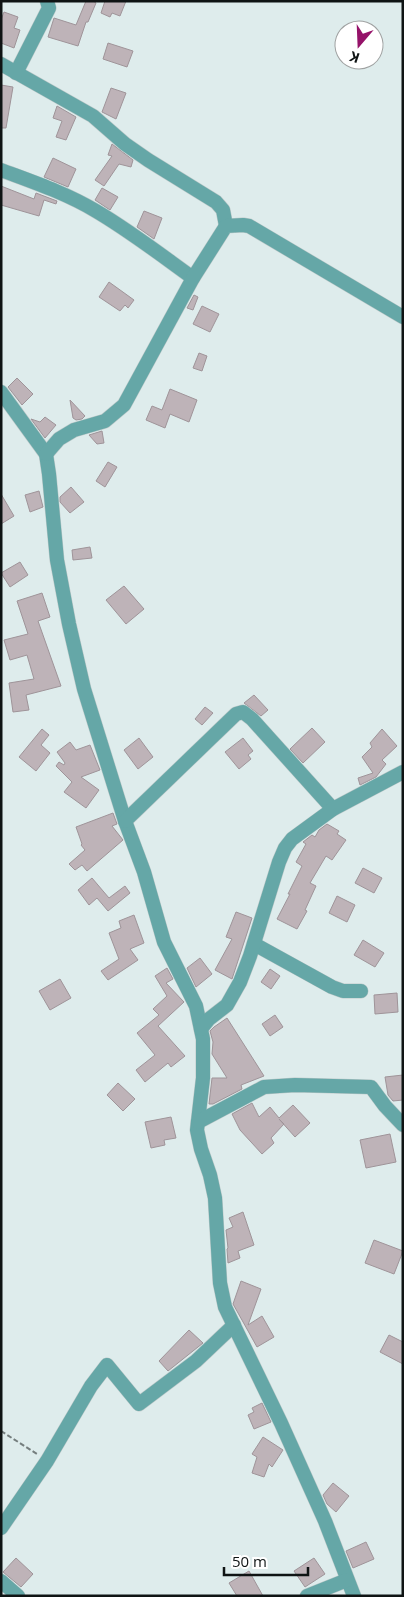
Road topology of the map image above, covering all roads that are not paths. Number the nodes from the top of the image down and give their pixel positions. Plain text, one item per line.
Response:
1 (47, 1) edge
2 (1, 64) edge
3 (16, 73) junction
4 (1, 170) edge
5 (226, 226) junction
6 (194, 278) junction
7 (403, 317) edge
8 (1, 392) edge
9 (46, 454) junction
10 (403, 772) edge
11 (333, 809) junction
12 (126, 821) junction
13 (254, 944) junction
14 (361, 991) dead end
15 (201, 1029) junction
16 (198, 1122) junction
17 (403, 1125) edge
18 (234, 1325) junction
19 (1, 1528) edge
20 (347, 1580) junction
21 (1, 1581) edge
22 (18, 1596) edge
23 (307, 1596) edge
24 (354, 1596) edge

1 - 3 street
2 - 3 street
3 - 5 street
4 - 6 street
5 - 6 street
5 - 7 street
6 - 9 street
8 - 9 street
9 - 12 street
10 - 11 street
11 - 12 street
11 - 13 street
12 - 15 street
13 - 14 street
13 - 15 street
15 - 16 street
16 - 17 street
16 - 18 street
18 - 19 street
18 - 20 street
20 - 23 street
20 - 24 street
21 - 22 street

